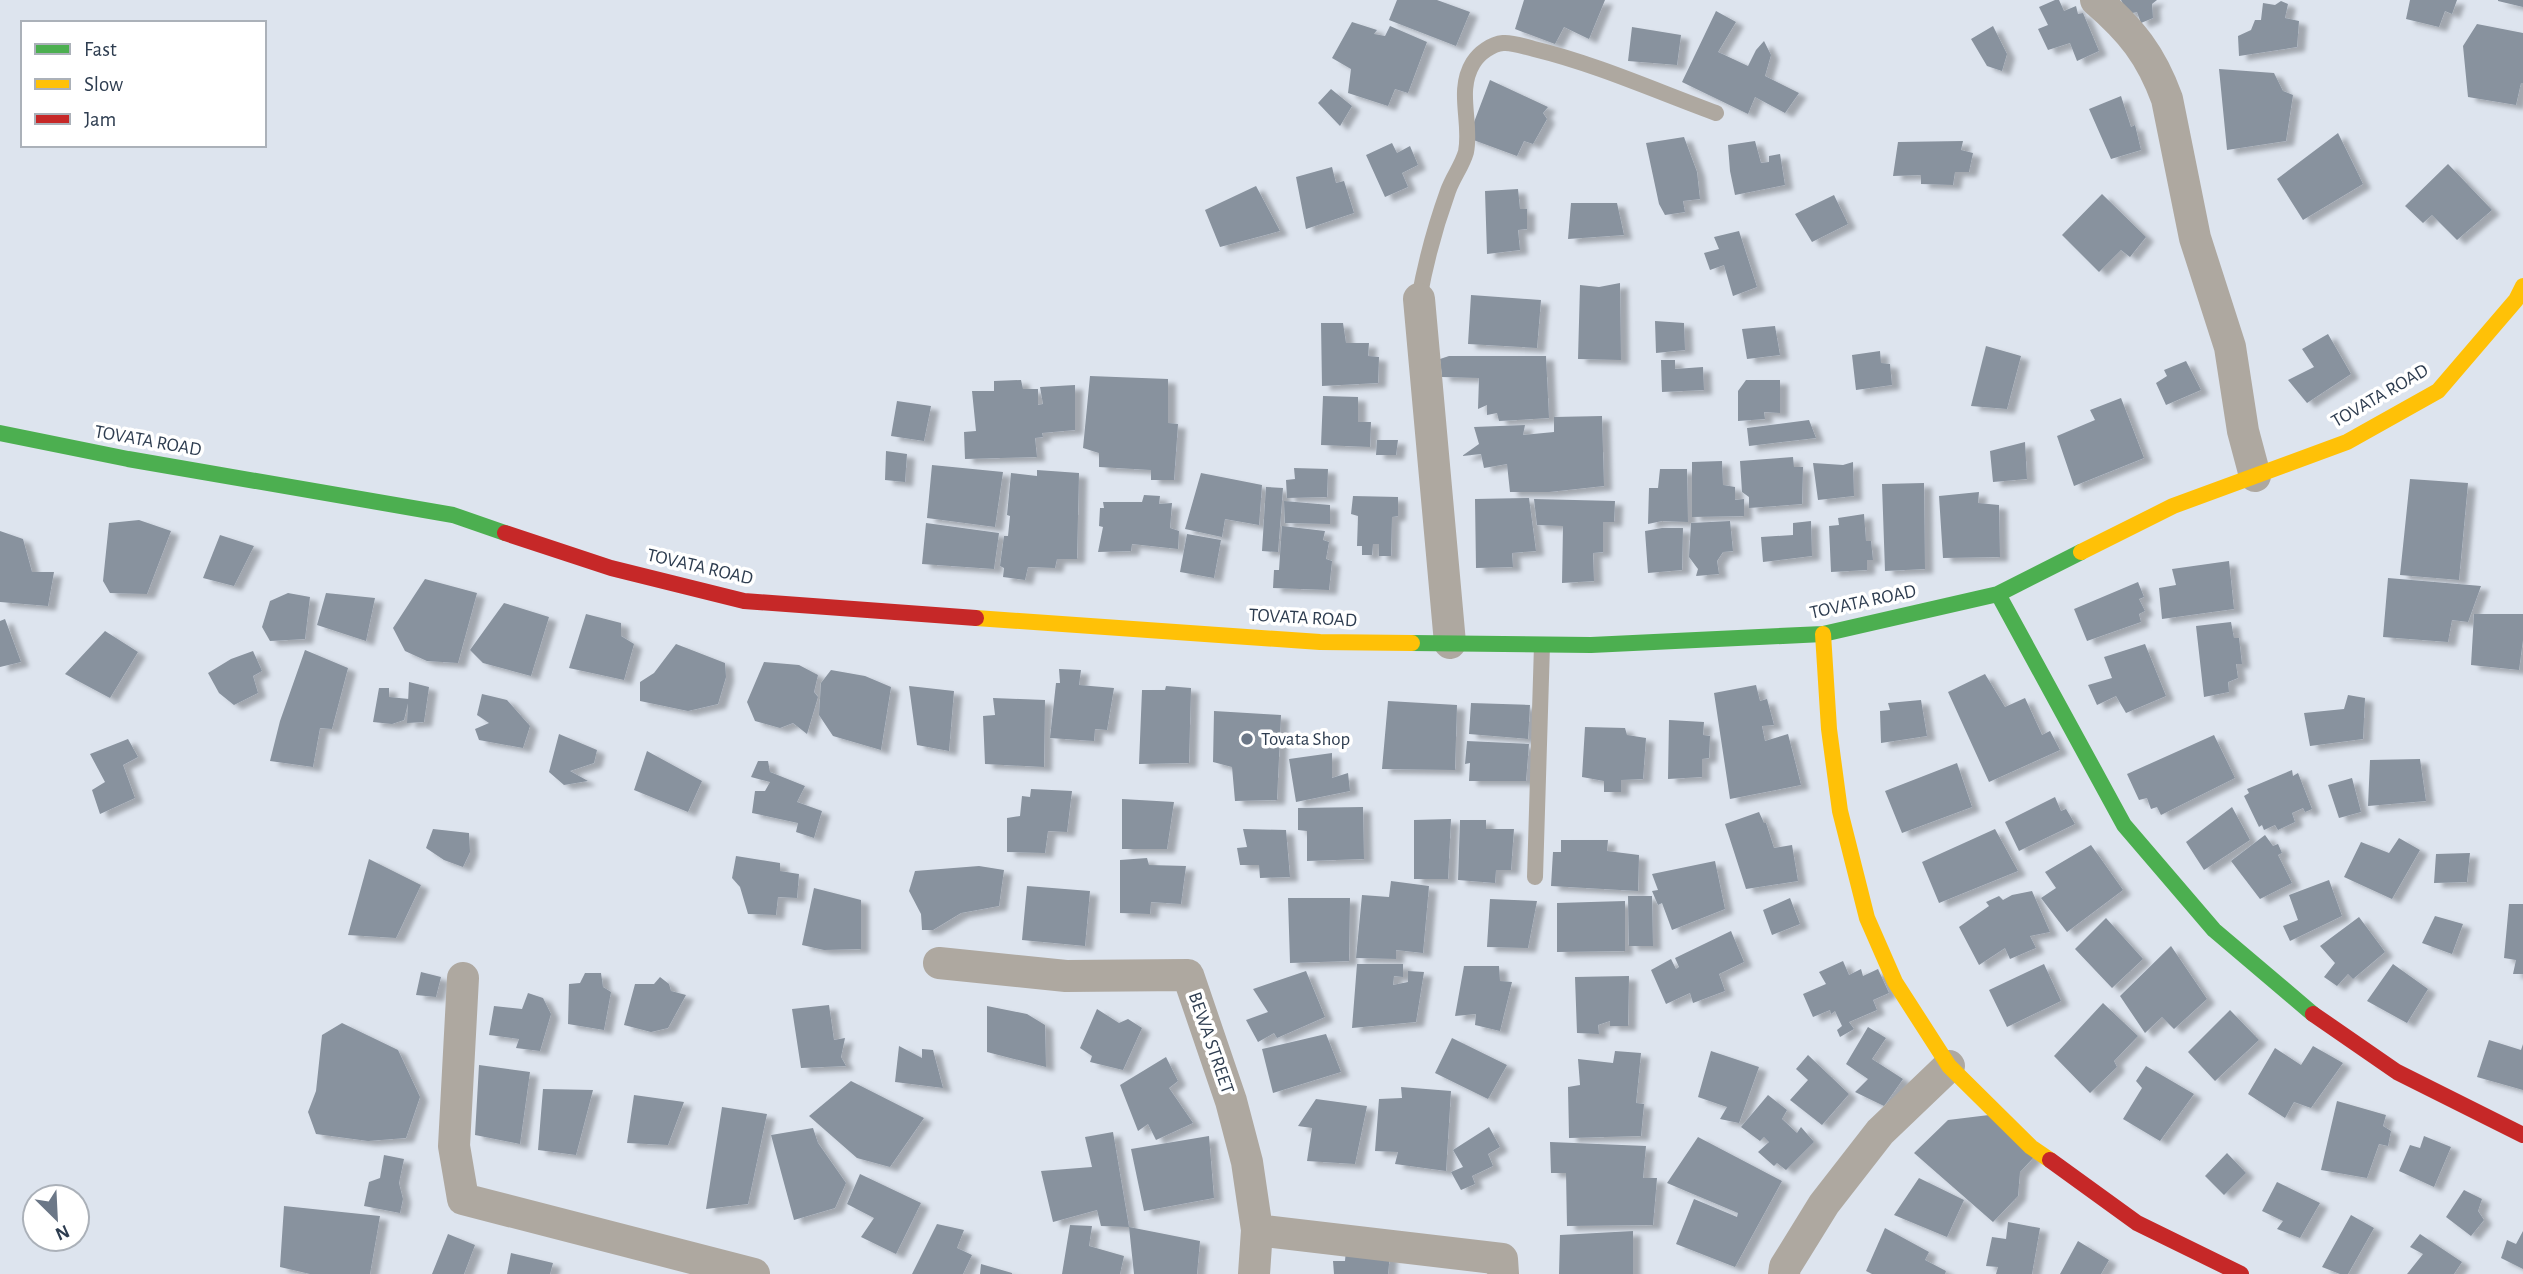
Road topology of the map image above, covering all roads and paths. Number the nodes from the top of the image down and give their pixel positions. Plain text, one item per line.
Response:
1 (2096, 0) edge
2 (1716, 113) dead end
3 (2523, 286) edge
4 (1419, 299) joint
5 (0, 433) edge
6 (2255, 476) junction
7 (1998, 594) junction
8 (1823, 634) junction
9 (1450, 643) junction
10 (1542, 644) junction
11 (1535, 877) dead end
12 (939, 963) dead end
13 (463, 978) dead end
14 (1948, 1066) junction
15 (2523, 1135) edge
16 (1257, 1230) junction
17 (754, 1274) edge
18 (1254, 1274) edge
19 (1503, 1274) edge
20 (1784, 1274) edge
21 (2241, 1274) edge

1 - 6 street
2 - 4 lane
3 - 6 street, TOVATA ROAD
4 - 9 street
5 - 9 street, TOVATA ROAD
6 - 7 street, TOVATA ROAD
7 - 8 street, TOVATA ROAD
7 - 15 street
8 - 10 street, TOVATA ROAD
8 - 14 street
9 - 10 street, TOVATA ROAD
10 - 11 lane
12 - 16 street, BEWA STREET
13 - 17 street
14 - 20 street
14 - 21 street
16 - 18 street, BEWA STREET
16 - 19 street

